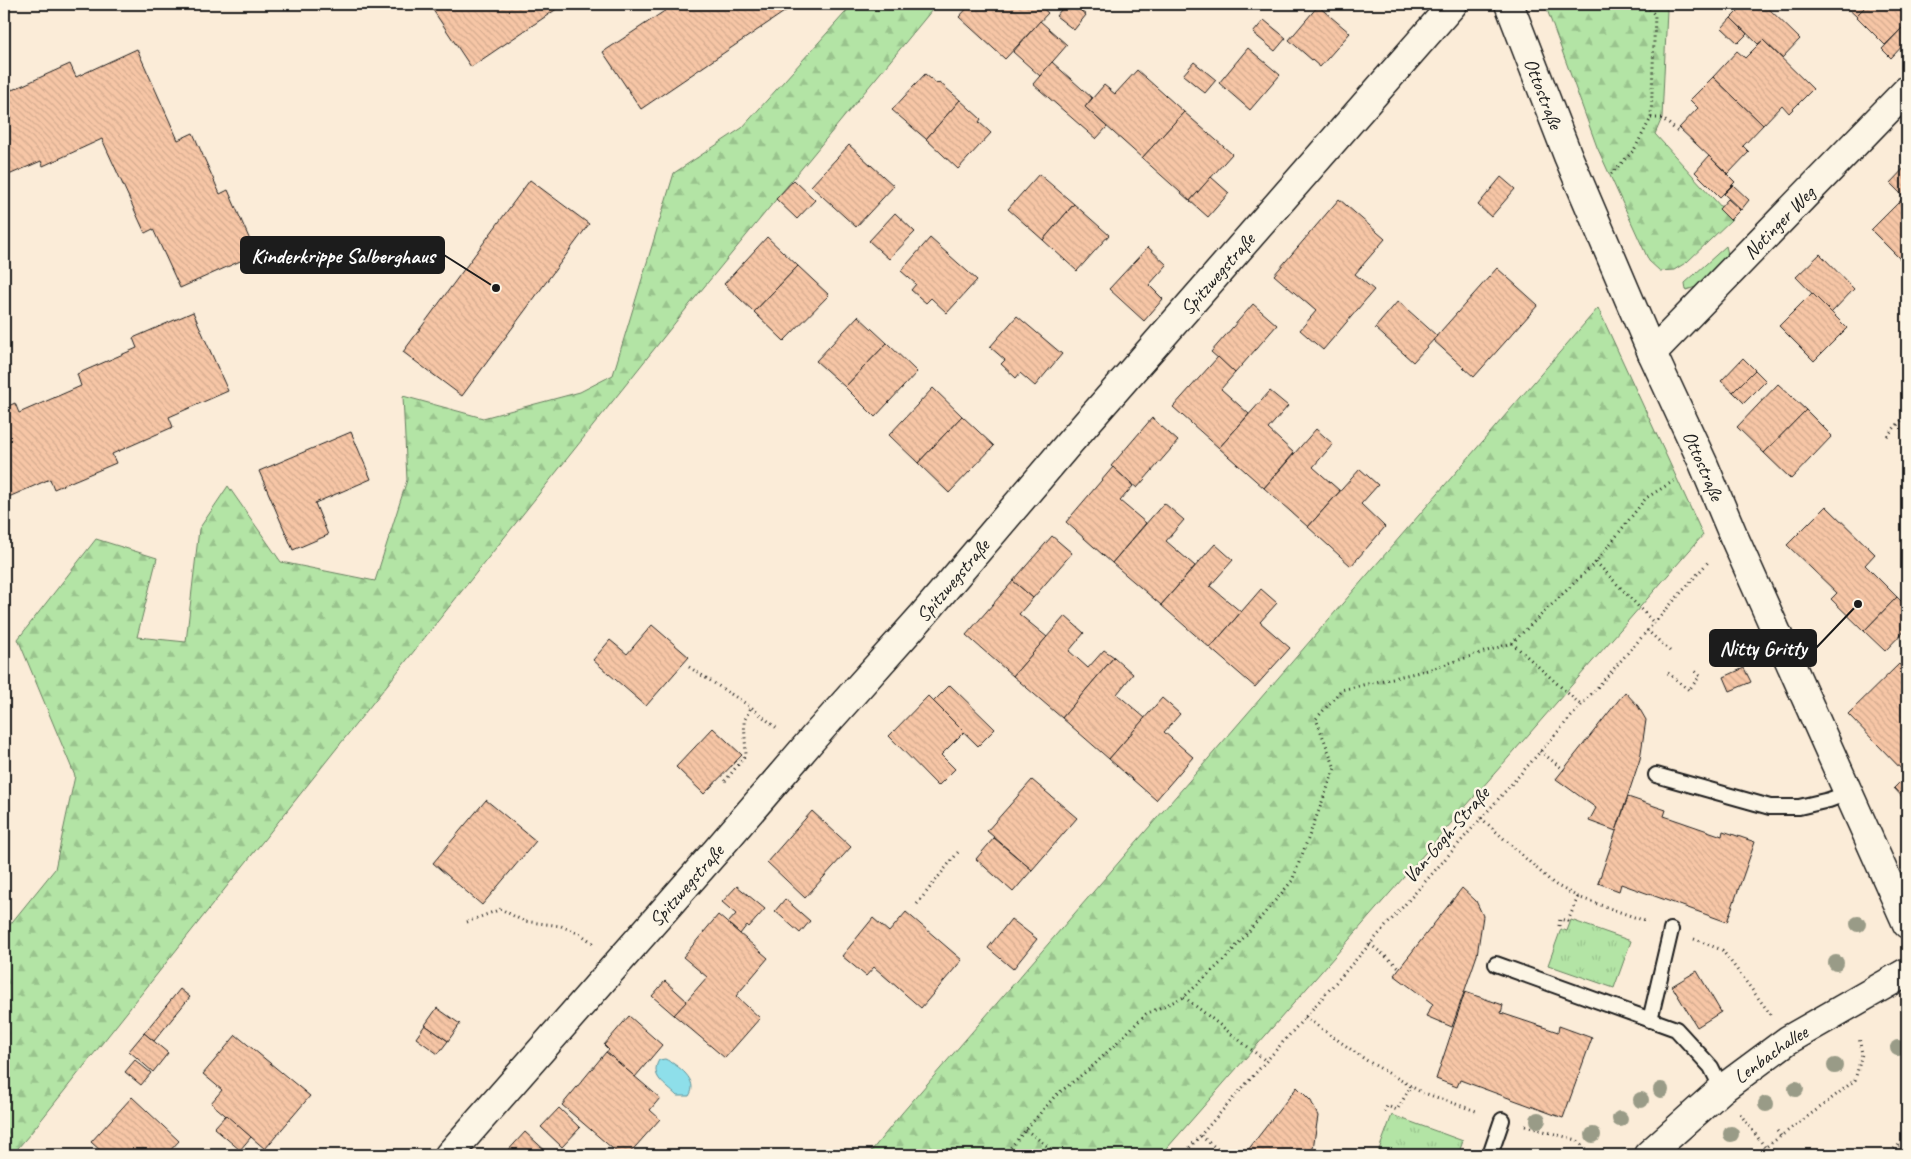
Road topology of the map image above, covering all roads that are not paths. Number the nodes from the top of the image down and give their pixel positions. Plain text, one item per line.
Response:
1 (1453, 4) edge
2 (1509, 4) edge
3 (1907, 90) edge
4 (1652, 353) junction
5 (1656, 775) dead end
6 (1848, 794) junction
7 (1905, 911) edge
8 (1671, 930) road end
9 (1496, 964) dead end
10 (1907, 972) edge
11 (1650, 1020) junction
12 (1722, 1089) junction
13 (1502, 1120) road end
14 (449, 1155) edge
15 (1490, 1155) edge
16 (1648, 1155) edge

1 - 14 street, Spitzwegstraße
2 - 4 street, Ottostraße
3 - 4 street, Notinger Weg
4 - 6 street, Ottostraße
5 - 6 lane
6 - 7 street, Ottostraße
8 - 11 lane
9 - 11 lane
10 - 12 street, Lenbachallee
11 - 12 lane
12 - 16 street, Lenbachallee
13 - 15 lane

